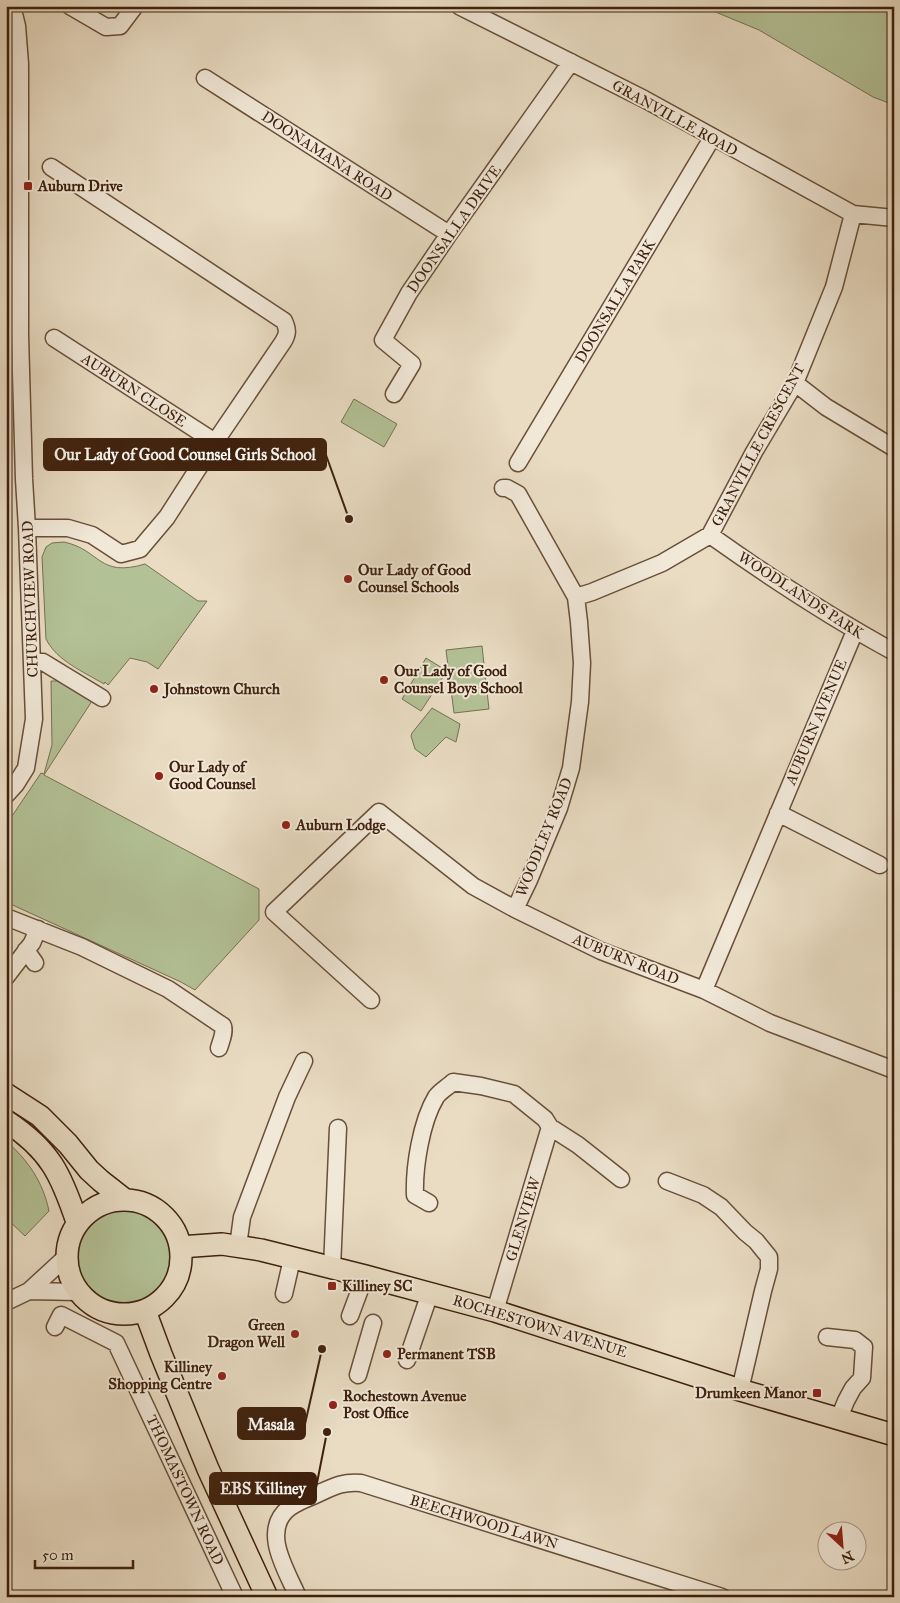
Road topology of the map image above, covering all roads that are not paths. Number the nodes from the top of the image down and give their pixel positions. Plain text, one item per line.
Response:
1 (12, 6) edge
2 (70, 6) edge
3 (135, 6) edge
4 (459, 6) edge
5 (12, 27) edge
6 (571, 62) junction
7 (205, 78) dead end
8 (712, 138) junction
9 (51, 167) dead end
10 (853, 214) junction
11 (894, 218) edge
12 (449, 234) junction
13 (54, 338) dead end
14 (794, 383) junction
15 (394, 394) dead end
16 (215, 442) junction
17 (894, 448) edge
18 (518, 463) dead end
19 (505, 488) dead end
20 (27, 528) junction
21 (710, 535) junction
22 (576, 597) junction
23 (855, 631) junction
24 (894, 652) edge
25 (32, 662) junction
26 (102, 698) dead end
27 (6, 795) edge
28 (778, 813) junction
29 (880, 865) dead end
30 (515, 909) junction
31 (6, 917) edge
32 (38, 929) junction
33 (6, 977) edge
34 (704, 990) junction
35 (371, 1000) dead end
36 (218, 1048) dead end
37 (304, 1061) dead end
38 (894, 1070) edge
39 (6, 1094) edge
40 (6, 1121) edge
41 (338, 1128) dead end
42 (550, 1128) junction
43 (621, 1179) dead end
44 (667, 1180) dead end
45 (124, 1199) junction
46 (429, 1203) dead end
47 (77, 1222) junction
48 (238, 1246) junction
49 (180, 1247) junction
50 (66, 1257) junction
51 (292, 1259) junction
52 (332, 1268) junction
53 (365, 1276) junction
54 (78, 1292) junction
55 (14, 1293) edge
56 (430, 1293) junction
57 (284, 1294) dead end
58 (145, 1311) junction
59 (495, 1311) junction
60 (350, 1316) dead end
61 (372, 1323) dead end
62 (55, 1326) dead end
63 (827, 1337) dead end
64 (407, 1360) dead end
65 (358, 1375) dead end
66 (740, 1390) junction
67 (839, 1418) junction
68 (894, 1435) edge
69 (235, 1597) edge
70 (267, 1597) edge
71 (298, 1597) edge
72 (722, 1597) edge

1 - 5 street, CHURCHVIEW ROAD
2 - 3 street
4 - 6 street, GRANVILLE ROAD
5 - 20 street, CHURCHVIEW ROAD
6 - 8 street, GRANVILLE ROAD
6 - 12 street, DOONSALLA DRIVE
7 - 12 street, DOONAMANA ROAD
8 - 10 street, GRANVILLE ROAD
8 - 18 street, DOONSALLA PARK
9 - 16 street
10 - 11 street, GRANVILLE ROAD
10 - 14 street, GRANVILLE CRESCENT
12 - 15 street, DOONSALLA DRIVE
13 - 16 street, AUBURN CLOSE
14 - 17 street
14 - 21 street, GRANVILLE CRESCENT
16 - 20 street
19 - 22 street, WOODLEY ROAD
20 - 25 street, CHURCHVIEW ROAD
21 - 22 street, GRANVILLE CRESCENT
21 - 23 street, WOODLANDS PARK
22 - 30 street, WOODLEY ROAD
23 - 24 street, WOODLANDS PARK
23 - 28 street, AUBURN AVENUE
25 - 26 street
25 - 27 street, CHURCHVIEW ROAD
28 - 29 street
28 - 34 street, AUBURN AVENUE
30 - 34 street, AUBURN ROAD
30 - 35 street, AUBURN ROAD
31 - 32 street
32 - 33 street
32 - 36 street
34 - 38 street, AUBURN ROAD
37 - 48 street
39 - 45 main road
40 - 47 main road
41 - 52 street
42 - 43 street
42 - 46 street
42 - 59 street, GLENVIEW
44 - 66 street
45 - 47 main road
45 - 49 main road
47 - 50 main road
48 - 49 main road, ROCHESTOWN AVENUE
48 - 51 main road, ROCHESTOWN AVENUE
49 - 58 main road
50 - 54 main road
50 - 55 street
51 - 52 main road, ROCHESTOWN AVENUE
51 - 57 street
52 - 53 main road, ROCHESTOWN AVENUE
53 - 56 main road, ROCHESTOWN AVENUE
53 - 60 street
54 - 55 street
54 - 58 main road
56 - 59 main road, ROCHESTOWN AVENUE
56 - 64 street
58 - 70 main road
59 - 66 main road, ROCHESTOWN AVENUE
61 - 65 street
62 - 69 street, THOMASTOWN ROAD
63 - 67 street
66 - 67 main road, ROCHESTOWN AVENUE
67 - 68 main road, ROCHESTOWN AVENUE
71 - 72 street, BEECHWOOD LAWN

